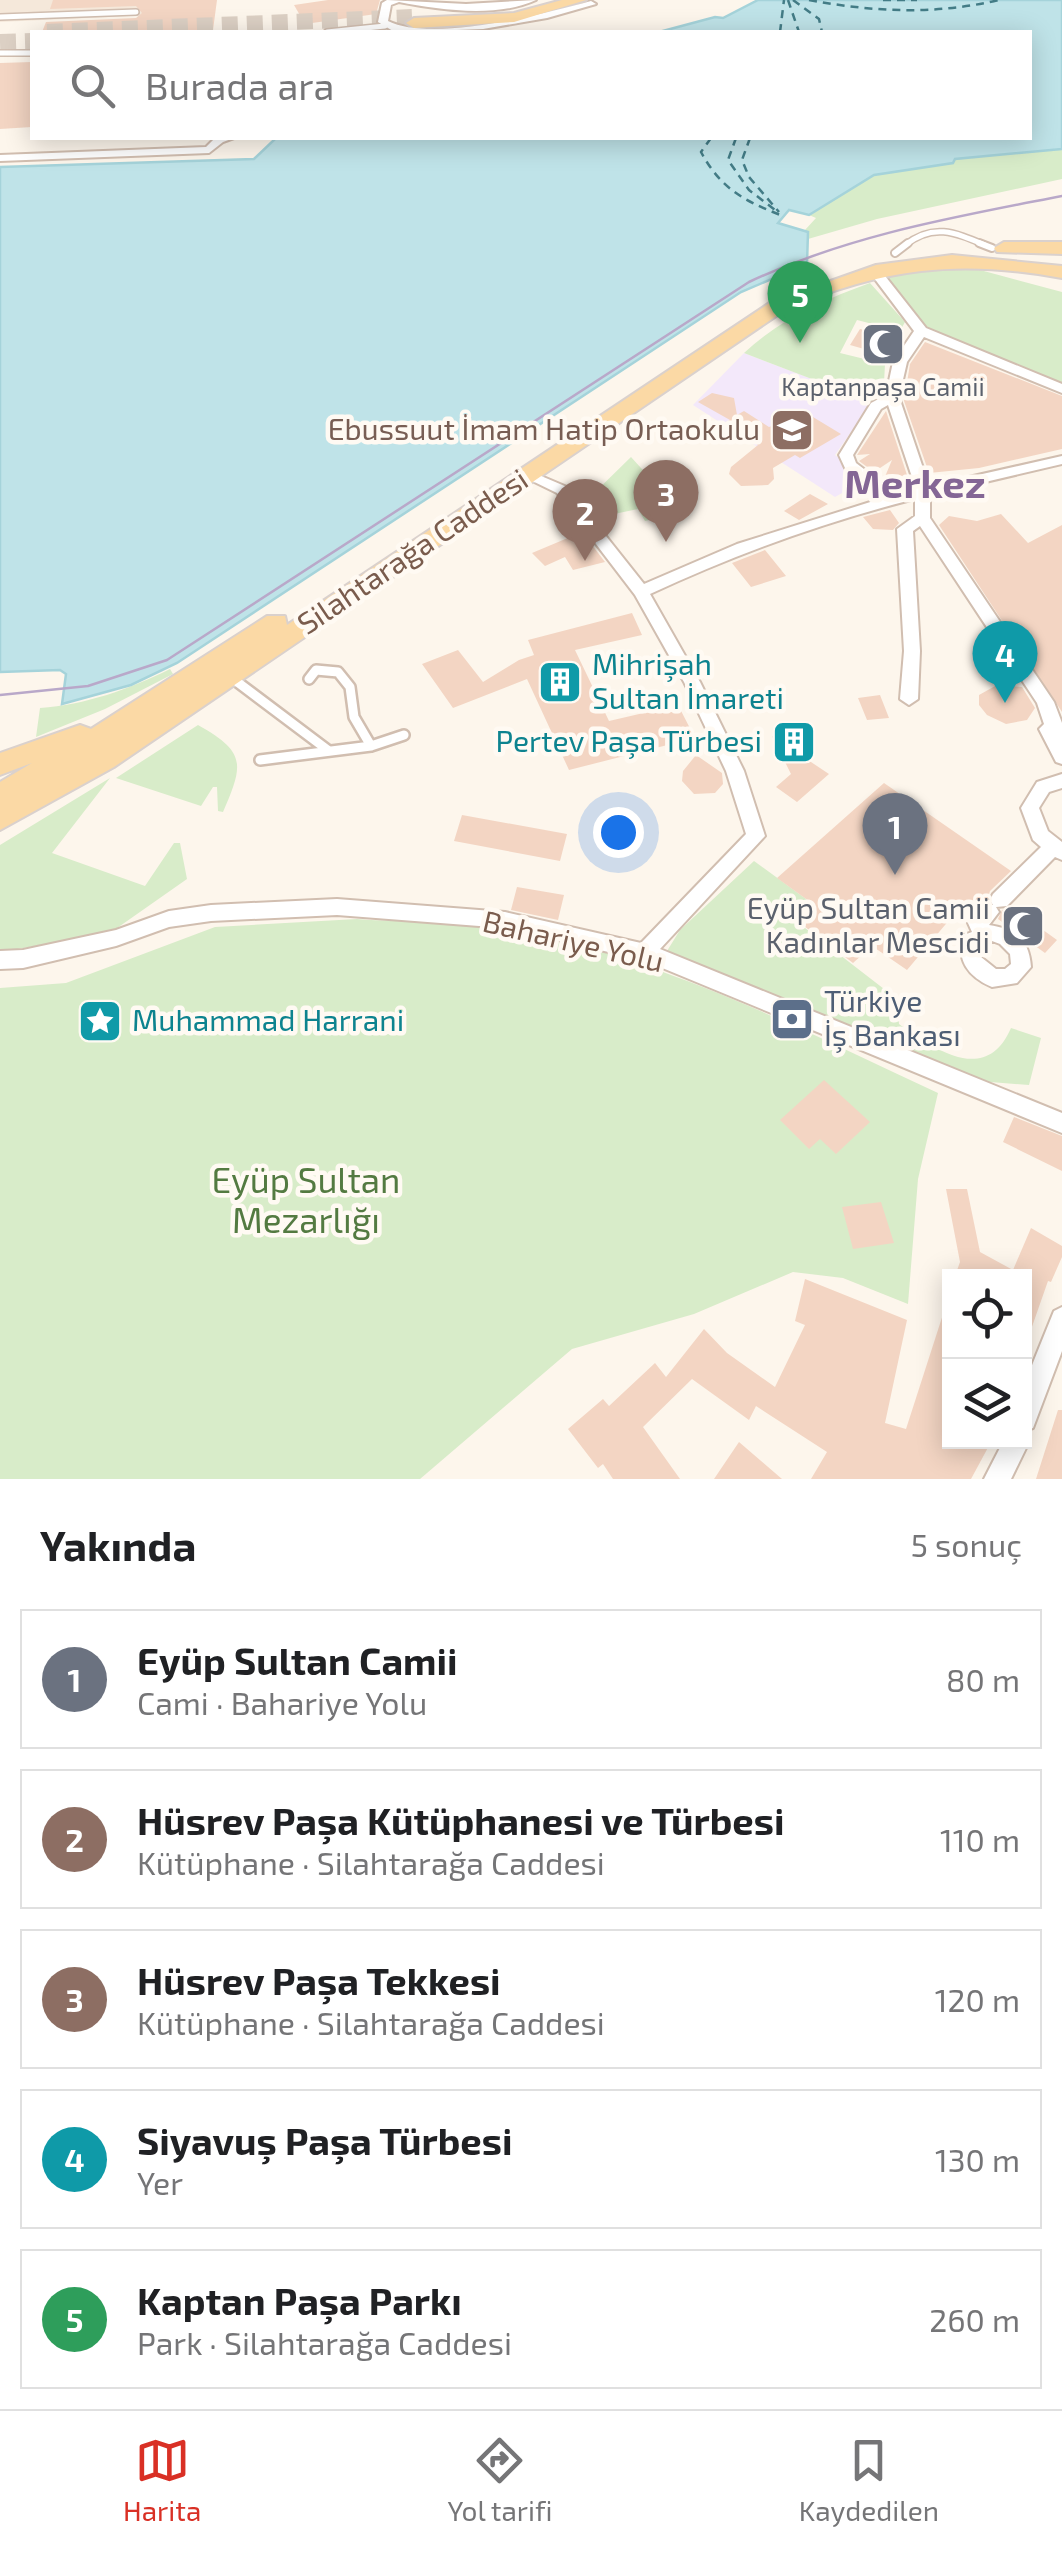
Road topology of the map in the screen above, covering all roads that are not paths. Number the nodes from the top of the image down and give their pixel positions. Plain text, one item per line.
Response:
1 (399, 0) edge
2 (457, 0) edge
3 (531, 0) edge
4 (554, 0) edge
5 (590, 1) edge
6 (474, 8) junction
7 (136, 12) dead end
8 (0, 17) edge
9 (384, 26) junction
10 (346, 30) edge
11 (397, 30) edge
12 (480, 30) edge
13 (538, 30) edge
14 (0, 53) edge
15 (30, 53) edge
16 (219, 140) edge
17 (0, 158) edge
18 (1062, 248) edge
19 (956, 259) junction
20 (874, 270) junction
21 (1062, 272) edge
22 (1062, 284) edge
23 (921, 331) junction
24 (1062, 389) edge
25 (892, 397) junction
26 (1061, 462) edge
27 (527, 475) junction
28 (923, 489) junction
29 (893, 498) junction
30 (922, 518) junction
31 (641, 592) junction
32 (230, 676) junction
33 (309, 679) dead end
34 (909, 699) dead end
35 (125, 722) junction
36 (404, 735) dead end
37 (371, 746) junction
38 (329, 751) junction
39 (1062, 757) edge
40 (260, 760) dead end
41 (0, 764) edge
42 (1062, 781) edge
43 (54, 789) junction
44 (0, 796) edge
45 (0, 820) edge
46 (0, 836) edge
47 (1058, 849) edge
48 (982, 934) dead end
49 (645, 952) junction
50 (0, 960) edge
51 (1062, 1123) edge
52 (1062, 1319) edge
53 (1032, 1398) edge
54 (1012, 1449) edge
55 (997, 1479) edge

1 - 6 street
1 - 9 street
2 - 6 street
3 - 6 street
4 - 5 main road
5 - 12 street
5 - 13 street
7 - 8 lane
9 - 10 lane
9 - 11 street
14 - 15 lane
16 - 17 street
18 - 35 main road, Silahtarağa Caddesi
19 - 20 main road, Silahtarağa Caddesi
19 - 21 main road, Silahtarağa Caddesi
19 - 22 main road
20 - 23 street
20 - 27 main road, Silahtarağa Caddesi
23 - 24 street
23 - 25 street
25 - 28 street
25 - 29 street
26 - 28 street
27 - 31 street
27 - 32 main road, Silahtarağa Caddesi
28 - 29 street
28 - 30 street
29 - 31 street
30 - 34 street
30 - 39 street
31 - 49 street
32 - 38 lane
32 - 43 main road, Silahtarağa Caddesi
33 - 37 lane
35 - 41 main road
35 - 44 main road, Silahtarağa Caddesi
36 - 37 lane
37 - 38 lane
38 - 40 lane
42 - 47 street
43 - 45 main road, Silahtarağa Caddesi
43 - 46 main road
47 - 48 street
49 - 50 street, Bahariye Yolu
49 - 51 street, Bahariye Yolu
52 - 53 street
54 - 55 street

